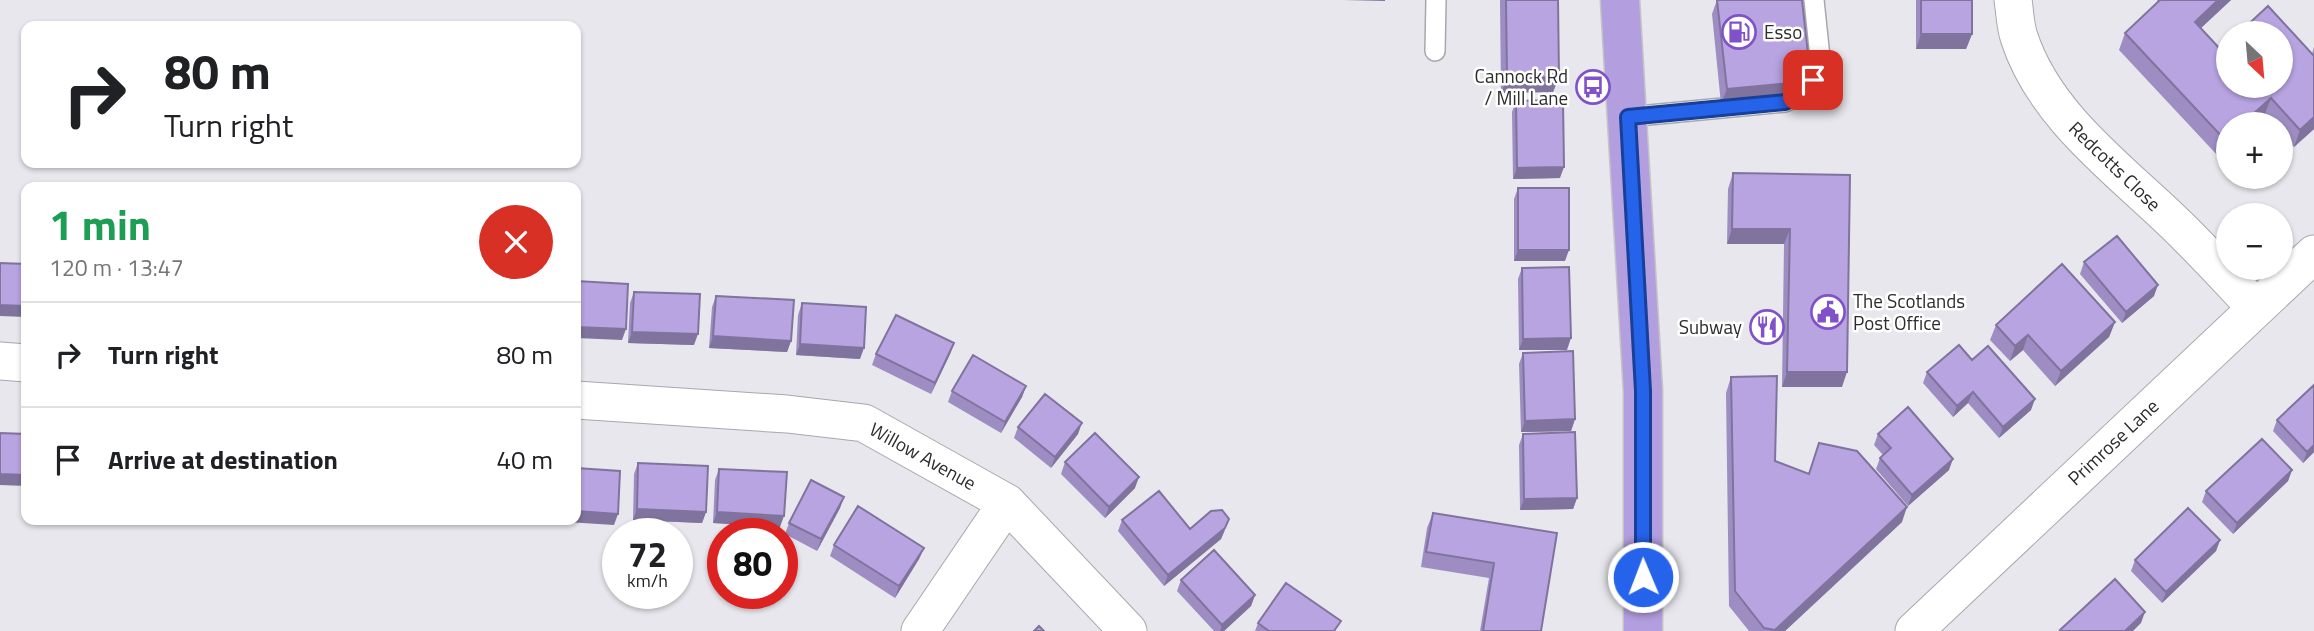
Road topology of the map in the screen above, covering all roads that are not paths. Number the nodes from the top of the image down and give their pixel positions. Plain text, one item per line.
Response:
1 (1436, 0) edge
2 (1620, 0) edge
3 (1814, 0) edge
4 (2013, 0) edge
5 (1435, 51) dead end
6 (1628, 117) junction
7 (2314, 254) edge
8 (2256, 308) junction
9 (0, 361) edge
10 (21, 363) edge
11 (581, 400) edge
12 (1007, 503) junction
13 (1645, 628) edge
14 (920, 631) edge
15 (1128, 631) edge
16 (1914, 631) edge

1 - 5 lane
2 - 6 highway
3 - 6 lane
4 - 8 street, Redcotts Close
6 - 13 highway
7 - 8 street, Primrose Lane
8 - 16 street, Primrose Lane
9 - 10 street
11 - 12 street, Willow Avenue
12 - 14 street
12 - 15 street, Willow Avenue

